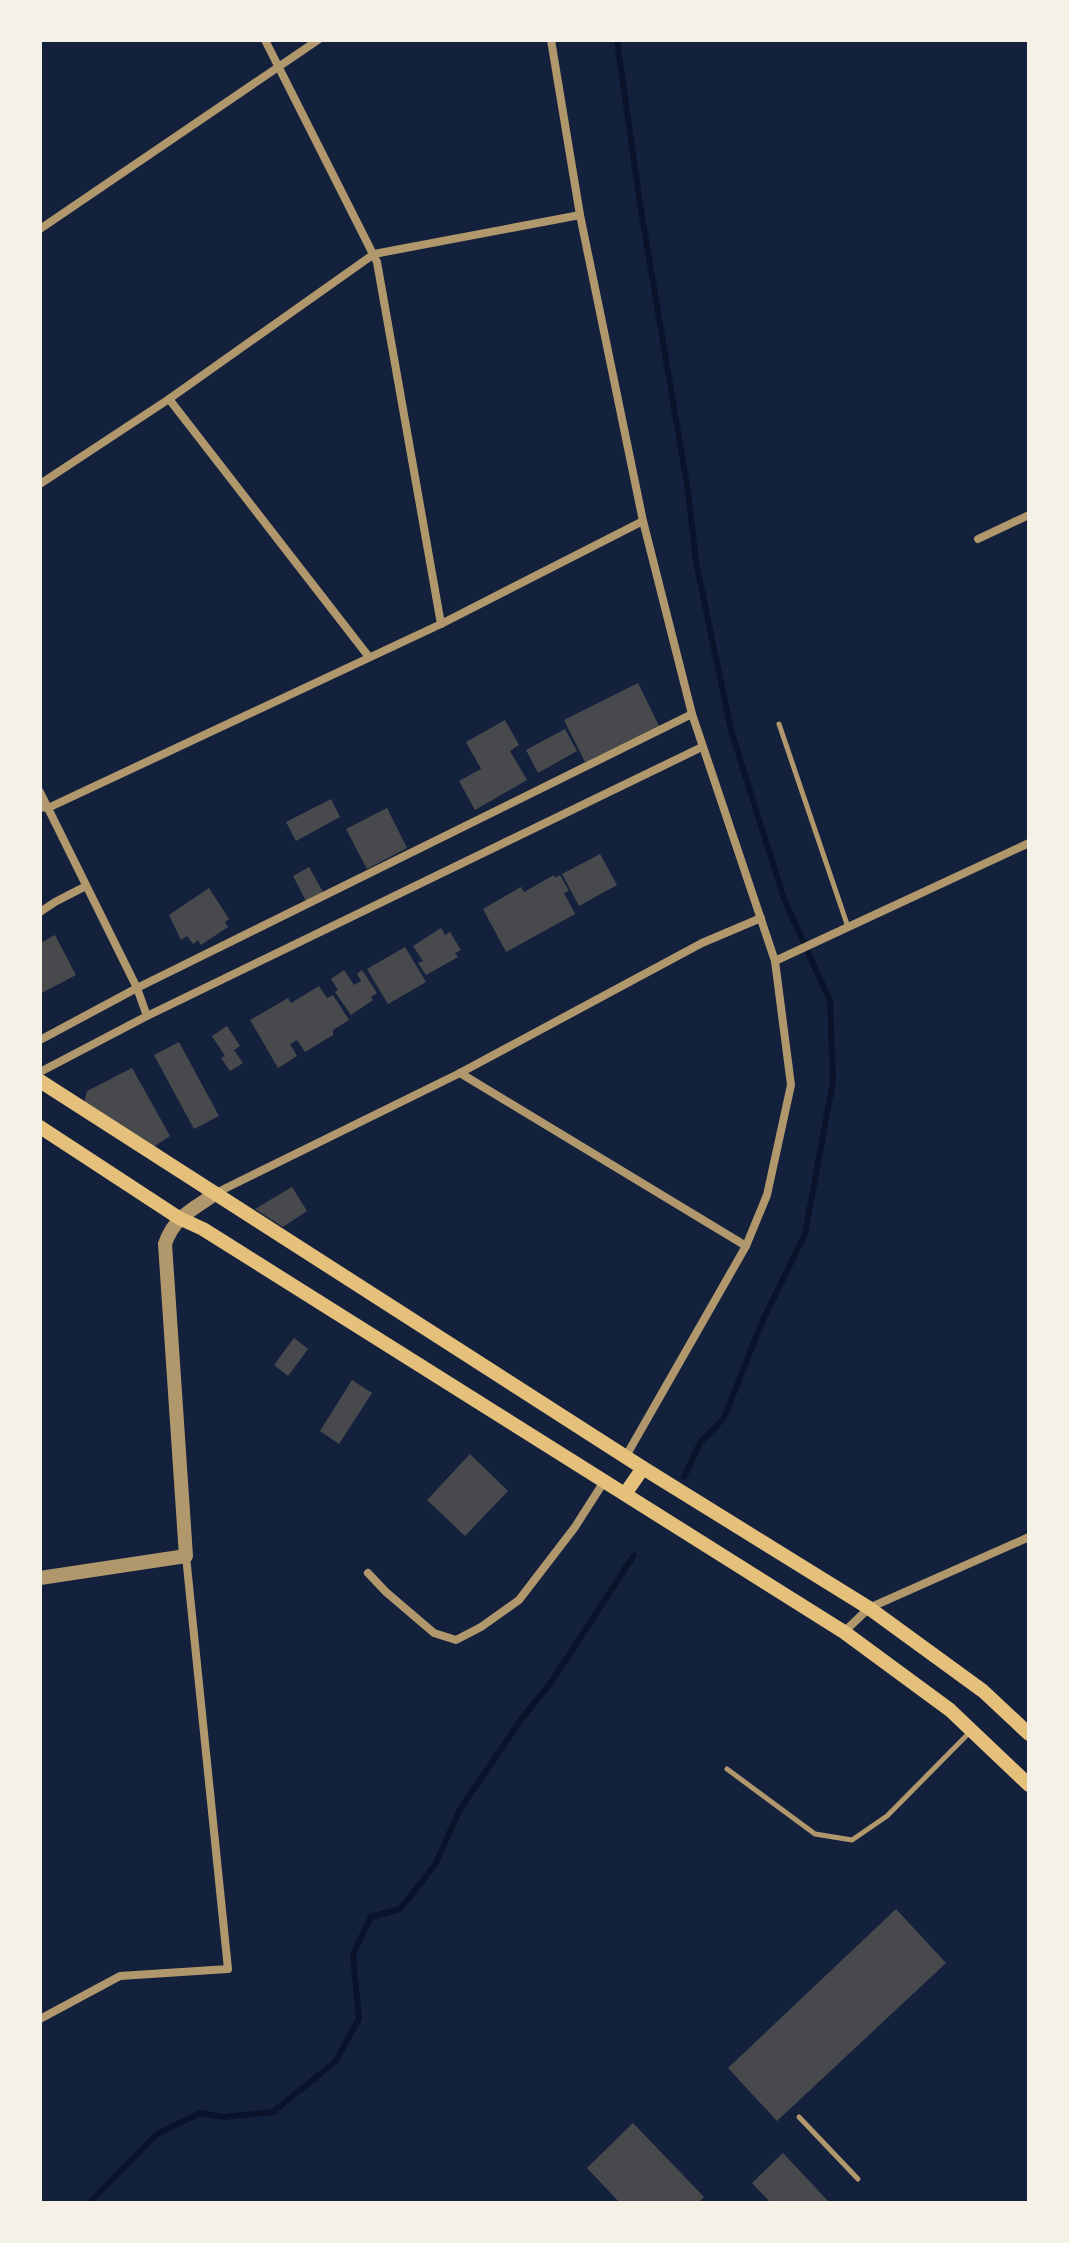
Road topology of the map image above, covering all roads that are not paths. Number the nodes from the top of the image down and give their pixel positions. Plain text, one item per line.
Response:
1 (265, 40) edge
2 (318, 40) edge
3 (551, 40) edge
4 (279, 67) junction
5 (580, 215) junction
6 (40, 229) edge
7 (374, 254) junction
8 (169, 399) junction
9 (40, 484) edge
10 (1029, 515) edge
11 (643, 521) junction
12 (978, 539) dead end
13 (441, 624) junction
14 (369, 657) junction
15 (692, 714) junction
16 (779, 724) dead end
17 (702, 747) junction
18 (40, 792) edge
19 (44, 808) edge
20 (1029, 843) edge
21 (86, 886) junction
22 (40, 912) edge
23 (761, 918) junction
24 (848, 928) junction
25 (775, 961) junction
26 (137, 988) junction
27 (147, 1016) junction
28 (40, 1040) edge
29 (40, 1072) edge
30 (460, 1073) junction
31 (40, 1081) edge
32 (40, 1127) edge
33 (215, 1194) junction
34 (179, 1218) junction
35 (746, 1246) junction
36 (626, 1456) junction
37 (643, 1468) junction
38 (605, 1480) junction
39 (625, 1494) junction
40 (1029, 1537) edge
41 (186, 1556) junction
42 (368, 1573) dead end
43 (40, 1578) edge
44 (869, 1608) junction
45 (844, 1632) junction
46 (972, 1731) junction
47 (1029, 1734) edge
48 (727, 1769) dead end
49 (1029, 1785) edge
50 (40, 2019) edge
51 (799, 2117) dead end
52 (858, 2179) dead end

1 - 4 street
2 - 4 street
3 - 5 street
4 - 6 street
4 - 7 street
5 - 7 street
5 - 11 street
7 - 8 street
7 - 13 street
8 - 9 street
8 - 14 street
10 - 12 street
11 - 13 street
11 - 15 street
13 - 14 street
14 - 19 street
15 - 17 street
15 - 26 street
16 - 24 lane
17 - 23 street
17 - 27 street
18 - 19 street
19 - 21 street
20 - 24 street
21 - 22 street
21 - 26 street
23 - 25 street
23 - 30 street
24 - 25 street
25 - 35 street
26 - 27 street
26 - 28 street
27 - 29 street
30 - 33 street
30 - 35 street
31 - 33 main road
32 - 34 main road
33 - 34 street
33 - 36 main road
34 - 38 main road
34 - 41 street
35 - 36 street
36 - 37 main road
37 - 39 main road
37 - 44 main road
38 - 39 main road
38 - 42 street
39 - 45 main road
40 - 44 street
41 - 43 street
41 - 50 street
44 - 45 street
44 - 47 main road
45 - 46 main road
46 - 48 lane
46 - 49 main road
51 - 52 lane

